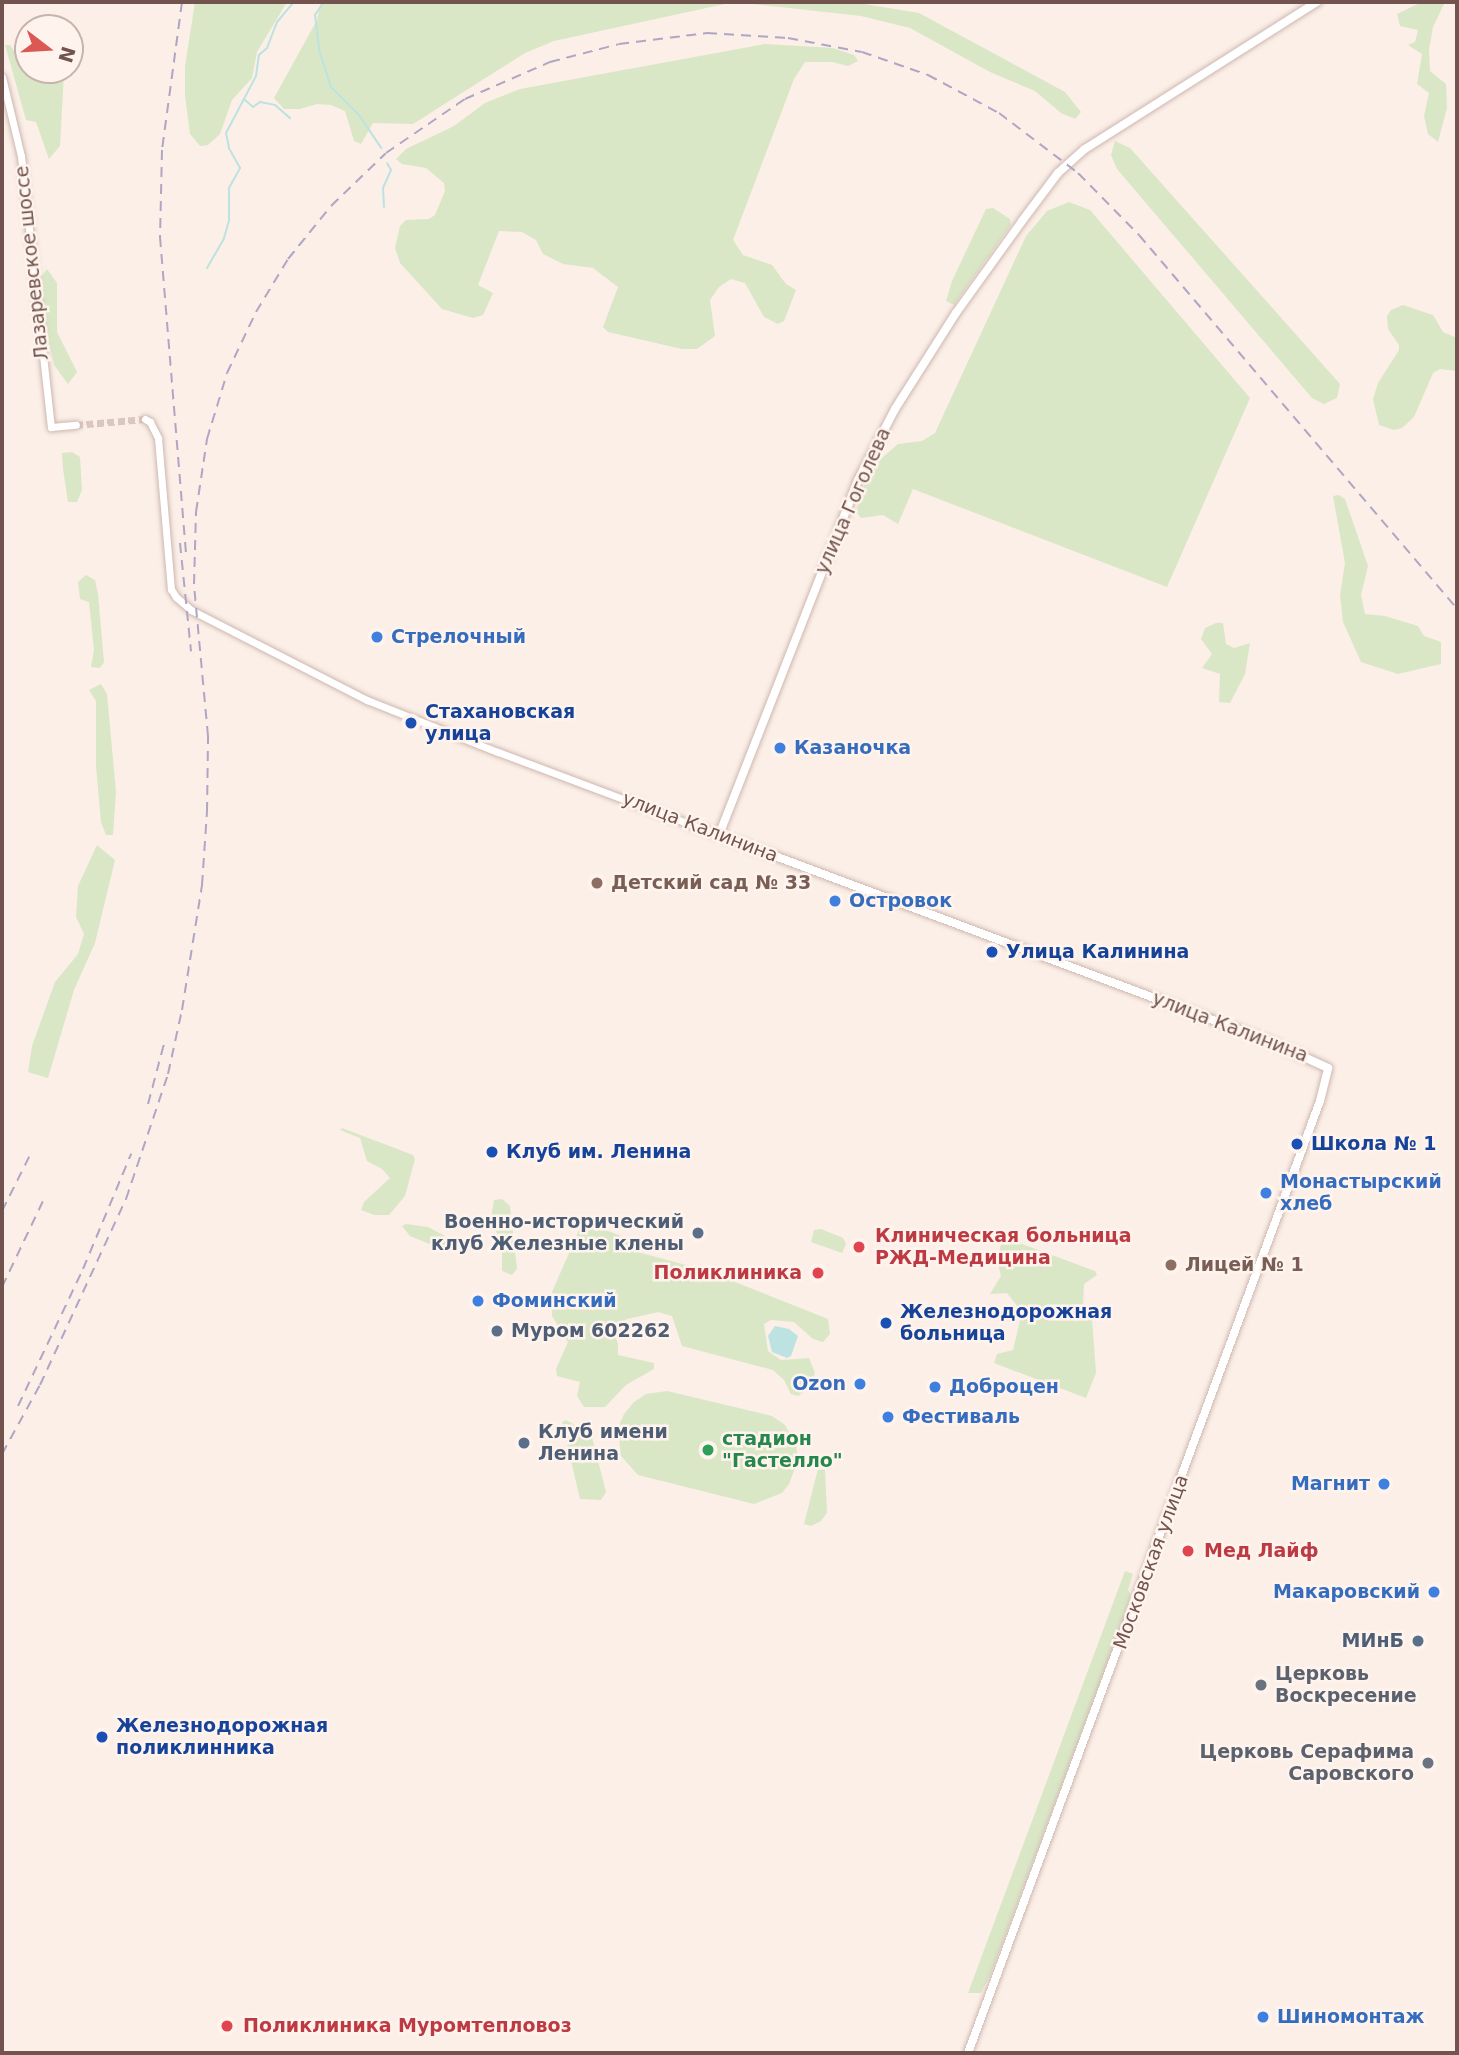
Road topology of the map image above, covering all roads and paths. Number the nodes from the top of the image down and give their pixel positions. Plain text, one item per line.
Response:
1 (1317, 2) edge
2 (2, 77) edge
3 (145, 419) dead end
4 (76, 425) tunnel mouth
5 (719, 835) junction
6 (1328, 1068) joint
7 (968, 2053) edge

1 - 5 main road, улица Гоголева
2 - 4 street, Лазаревское шоссе
3 - 5 street, улица Калинина
5 - 6 main road, улица Калинина
6 - 7 main road, Московская улица

